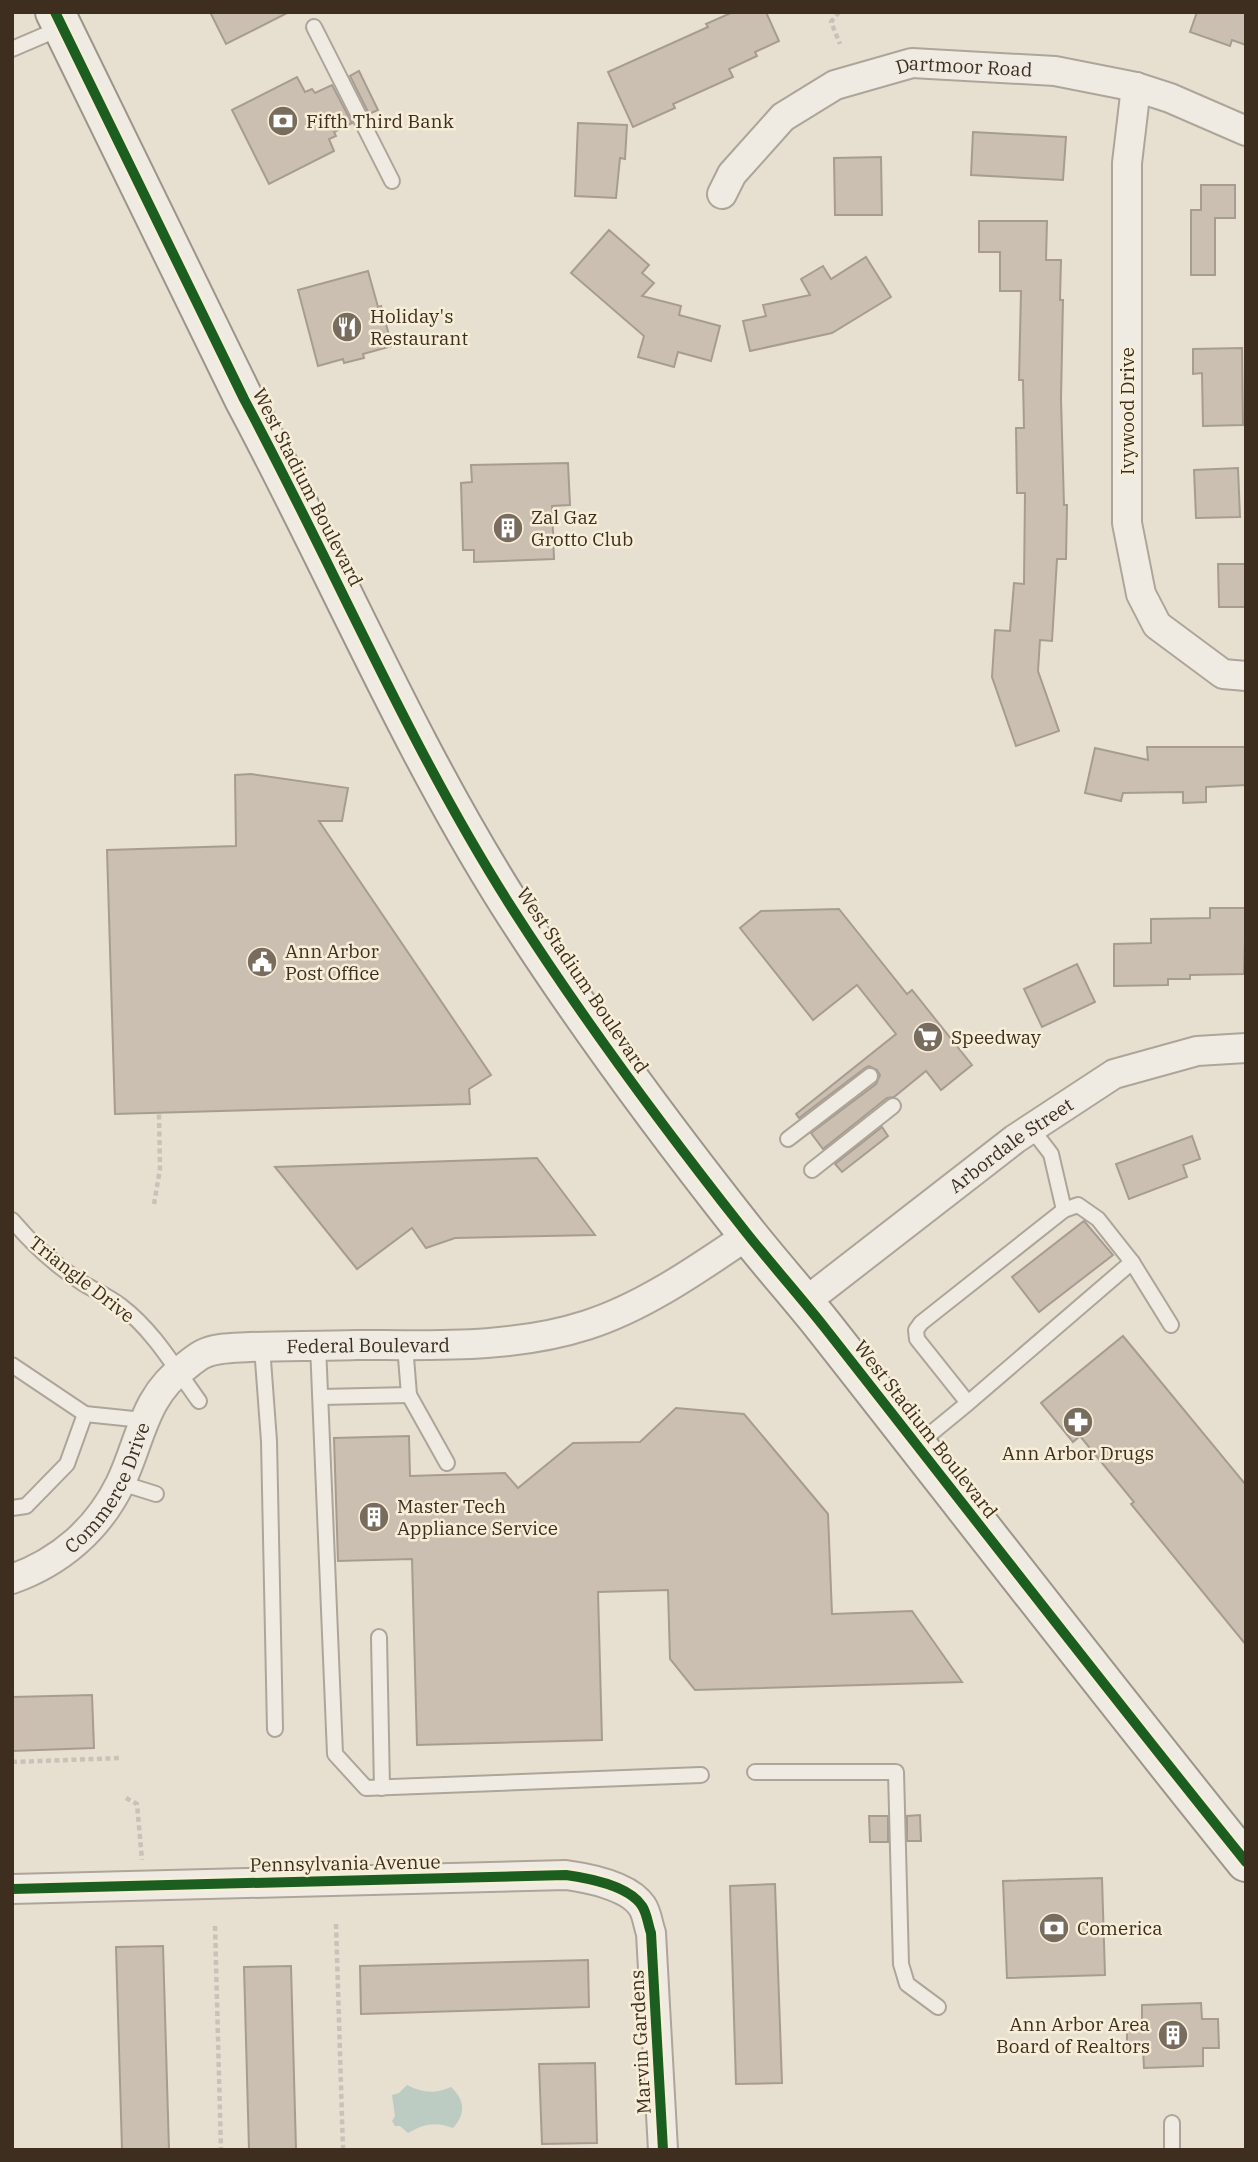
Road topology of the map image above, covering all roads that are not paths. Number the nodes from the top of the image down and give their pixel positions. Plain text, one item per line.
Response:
1 (58, 20) edge
2 (314, 27) dead end
3 (12, 49) edge
4 (1136, 87) junction
5 (1246, 131) edge
6 (392, 181) dead end
7 (722, 194) dead end
8 (1246, 676) edge
9 (1246, 1048) edge
10 (870, 1076) dead end
11 (893, 1106) dead end
12 (1031, 1128) junction
13 (788, 1139) dead end
14 (812, 1170) dead end
15 (1064, 1209) junction
16 (12, 1220) edge
17 (748, 1235) junction
18 (1132, 1262) junction
19 (805, 1302) junction
20 (1171, 1325) dead end
21 (318, 1345) junction
22 (405, 1345) junction
23 (262, 1347) junction
24 (12, 1365) edge
25 (178, 1371) junction
26 (409, 1395) junction
27 (322, 1397) junction
28 (199, 1401) dead end
29 (968, 1403) junction
30 (85, 1415) junction
31 (143, 1420) junction
32 (916, 1445) junction
33 (447, 1462) dead end
34 (121, 1483) junction
35 (156, 1494) dead end
36 (12, 1508) edge
37 (12, 1579) edge
38 (379, 1637) dead end
39 (275, 1728) dead end
40 (755, 1772) dead end
41 (701, 1775) dead end
42 (382, 1788) junction
43 (1246, 1862) edge
44 (12, 1889) edge
45 (651, 1933) joint
46 (938, 2007) dead end
47 (1172, 2123) dead end
48 (663, 2150) edge
49 (1172, 2150) edge

1 - 3 lane
1 - 17 main road, West Stadium Boulevard
2 - 6 lane
4 - 5 street, Dartmoor Road
4 - 7 street, Dartmoor Road
4 - 8 street, Ivywood Drive
9 - 12 street, Arbordale Street
10 - 13 lane
11 - 14 lane
12 - 15 lane
12 - 19 street, Arbordale Street
15 - 18 lane
15 - 29 lane
16 - 25 lane, Triangle Drive
17 - 19 main road, West Stadium Boulevard
17 - 22 street, Federal Boulevard
18 - 20 lane
18 - 29 lane
19 - 32 main road, West Stadium Boulevard
21 - 22 street, Federal Boulevard
21 - 23 street, Federal Boulevard
21 - 27 lane
22 - 26 lane
23 - 25 street, Federal Boulevard
23 - 39 lane
24 - 30 lane
25 - 28 lane, Triangle Drive
25 - 31 street, Commerce Drive
26 - 27 lane
26 - 33 lane
27 - 42 lane
29 - 32 lane
30 - 31 lane
30 - 36 lane
31 - 34 street, Commerce Drive
32 - 43 main road, West Stadium Boulevard
34 - 35 lane
34 - 37 street, Commerce Drive
38 - 42 lane
40 - 46 lane
41 - 42 lane
44 - 45 street, Pennsylvania Avenue
45 - 48 street, Marvin Gardens
47 - 49 lane

